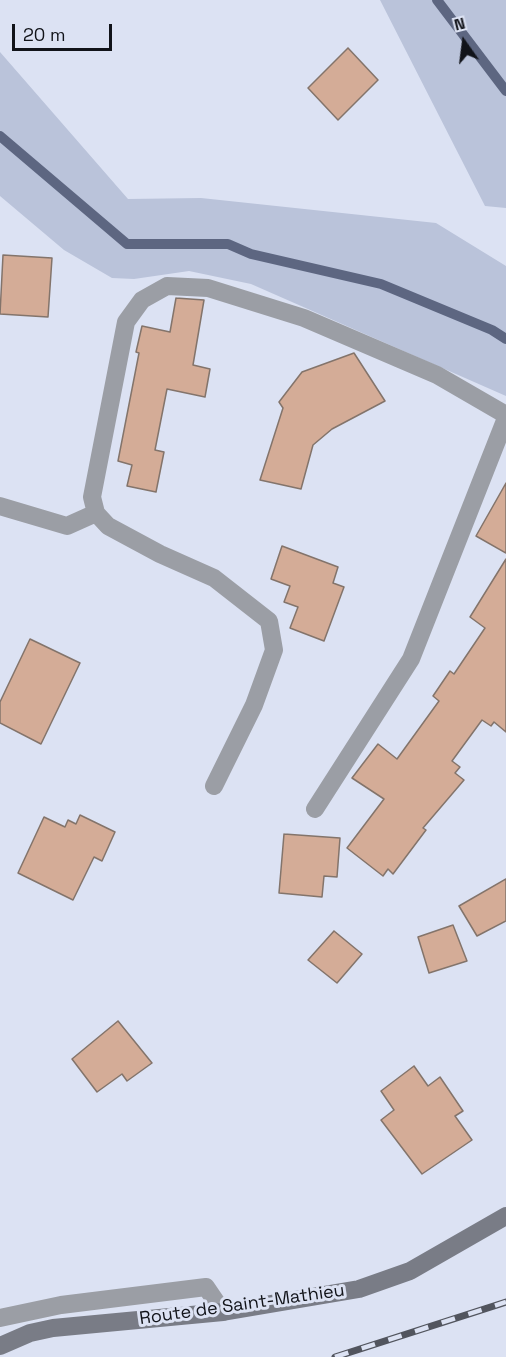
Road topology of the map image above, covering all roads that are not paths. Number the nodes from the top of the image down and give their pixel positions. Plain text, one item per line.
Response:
1 (506, 417) edge
2 (0, 506) edge
3 (96, 513) junction
4 (214, 786) dead end
5 (315, 809) dead end
6 (506, 1216) edge
7 (223, 1312) junction
8 (0, 1318) edge
9 (0, 1347) edge

1 - 3 street
1 - 5 street
2 - 3 street
3 - 4 street
6 - 7 street, Route de Saint-Mathieu
7 - 8 street
7 - 9 street, Route de Saint-Mathieu

